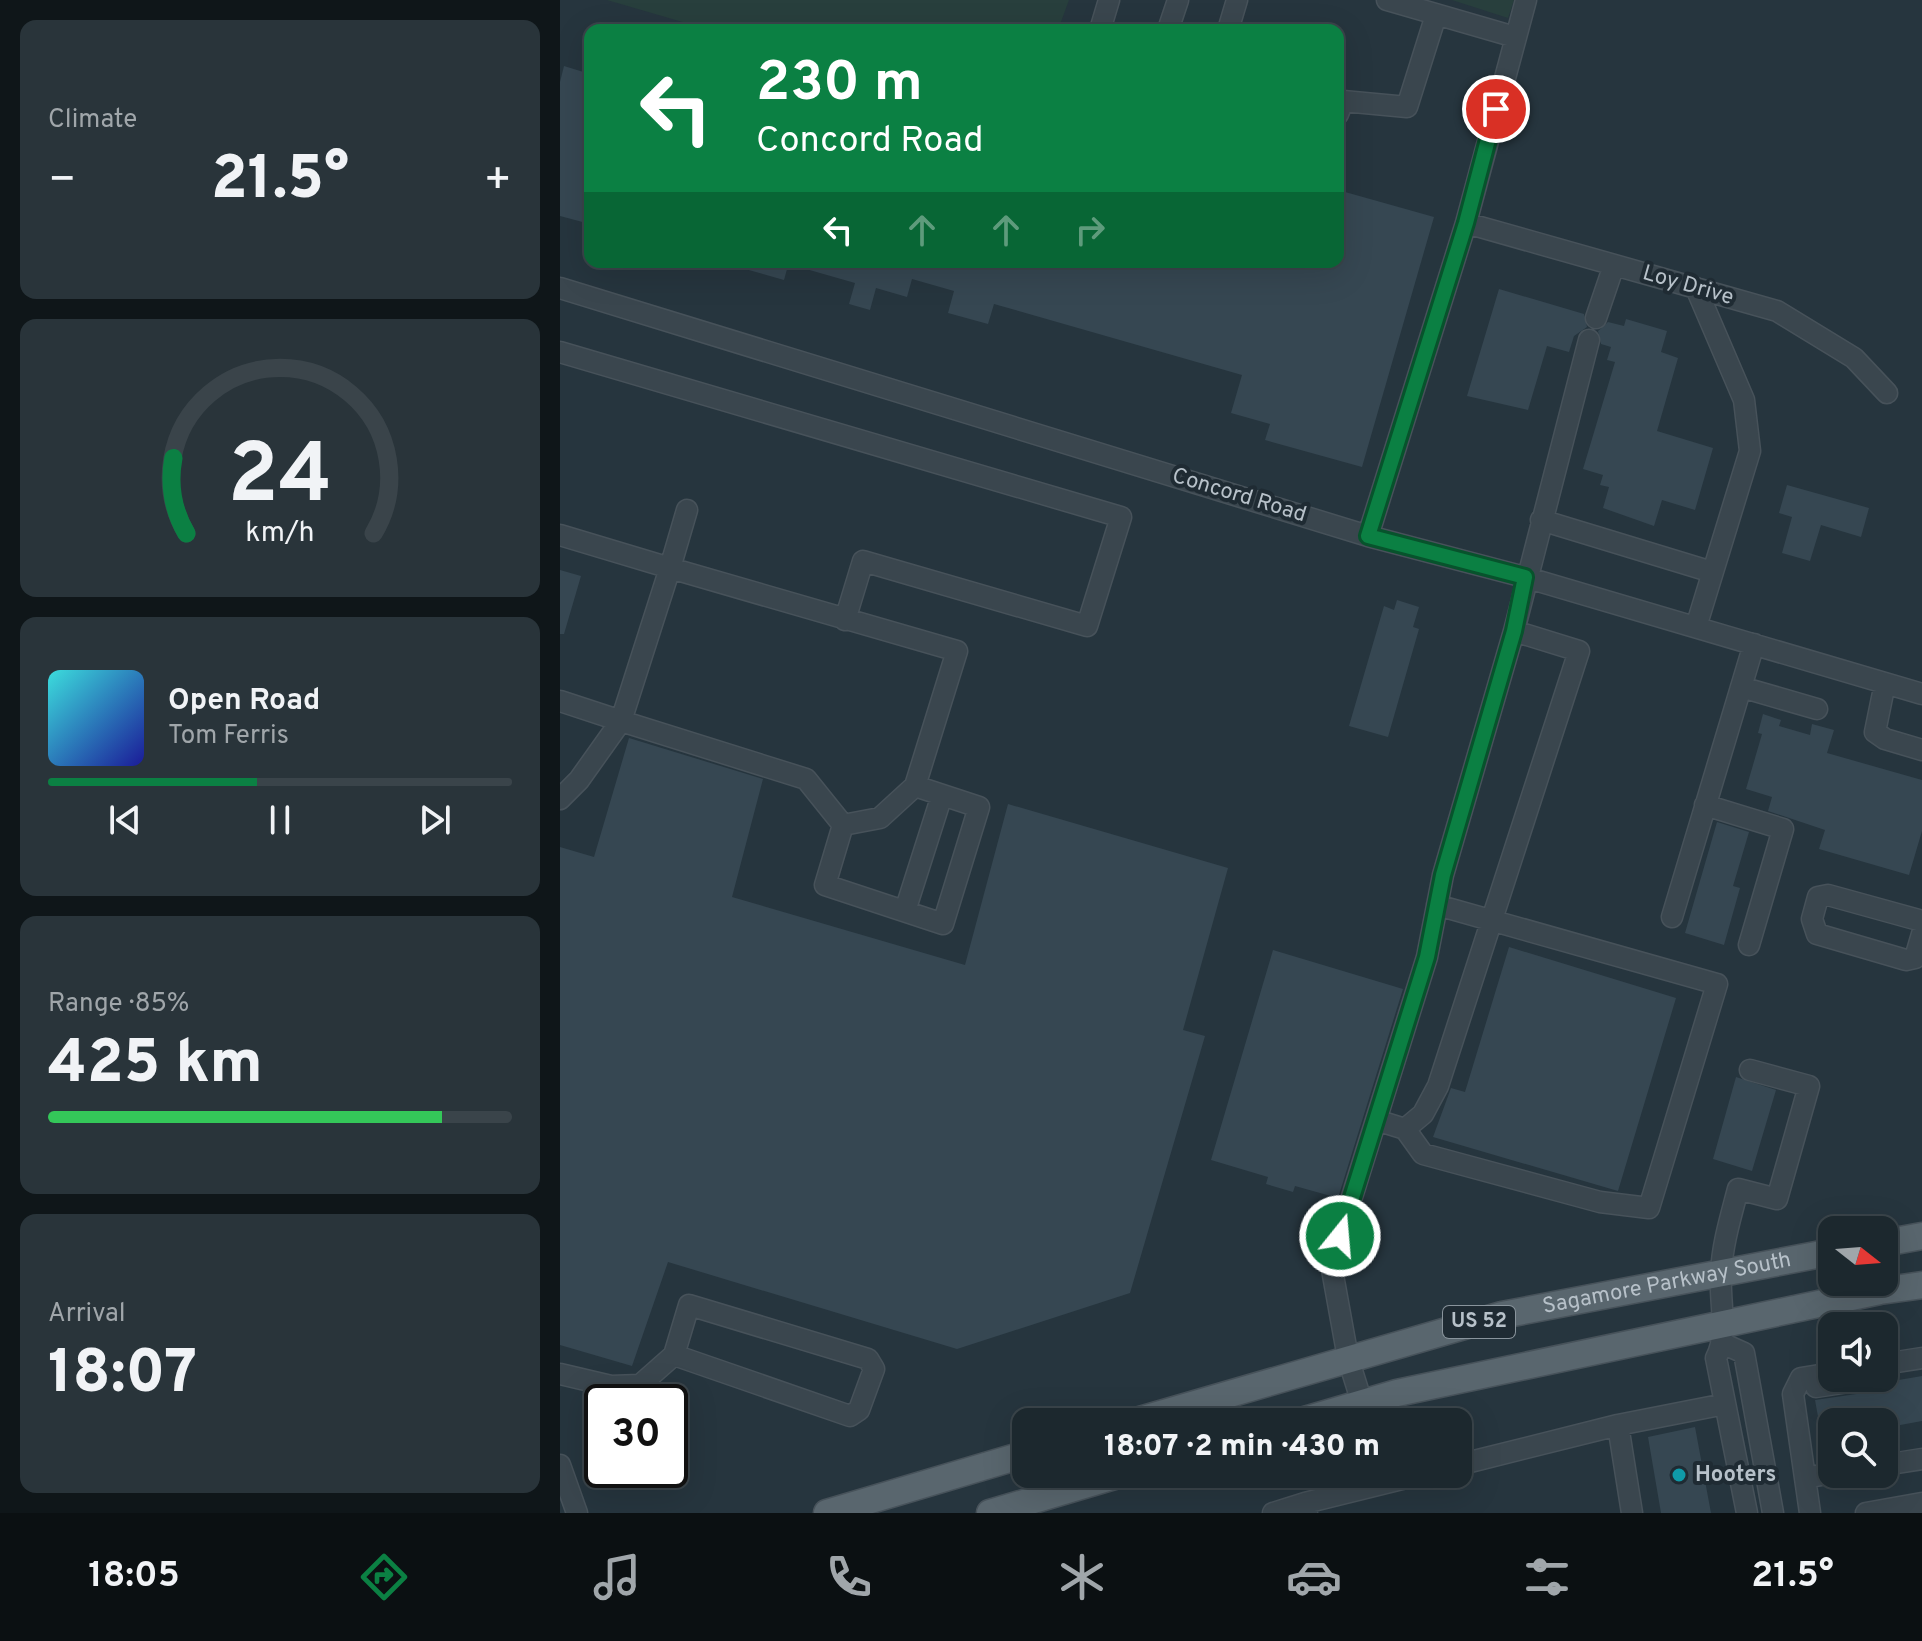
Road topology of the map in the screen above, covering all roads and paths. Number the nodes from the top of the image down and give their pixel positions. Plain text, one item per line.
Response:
1 (1109, 0) edge
2 (1178, 0) edge
3 (1237, 0) edge
4 (1387, 0) edge
5 (1526, 0) edge
6 (1436, 15) junction
7 (1102, 24) edge
8 (1170, 24) edge
9 (1230, 24) edge
10 (1515, 37) junction
11 (1344, 105) edge
12 (1466, 223) junction
13 (1614, 265) junction
14 (560, 288) edge
15 (1696, 288) junction
16 (1596, 318) dead end
17 (1589, 340) dead end
18 (560, 352) edge
19 (1887, 393) dead end
20 (687, 510) dead end
21 (1541, 520) junction
22 (560, 535) edge
23 (1368, 536) junction
24 (670, 568) junction
25 (1712, 572) junction
26 (1525, 577) junction
27 (845, 620) junction
28 (1696, 627) junction
29 (1514, 631) junction
30 (1754, 644) junction
31 (1885, 683) junction
32 (1741, 687) junction
33 (1922, 694) edge
34 (560, 701) edge
35 (1817, 709) dead end
36 (621, 721) junction
37 (1922, 750) edge
38 (915, 786) junction
39 (942, 795) junction
40 (560, 799) edge
41 (1705, 805) junction
42 (843, 825) junction
43 (1437, 905) junction
44 (905, 911) junction
45 (1672, 917) dead end
46 (1491, 918) junction
47 (1922, 921) edge
48 (1922, 934) edge
49 (1749, 945) dead end
50 (1750, 1070) dead end
51 (1376, 1120) junction
52 (1405, 1129) junction
53 (1922, 1236) edge
54 (1898, 1240) edge
55 (1818, 1255) edge
56 (1721, 1272) junction
57 (1922, 1285) edge
58 (1723, 1334) junction
59 (674, 1355) junction
60 (1348, 1358) junction
61 (1922, 1358) edge
62 (1898, 1362) edge
63 (1922, 1371) edge
64 (560, 1374) edge
65 (1818, 1375) edge
66 (1898, 1375) edge
67 (1818, 1388) edge
68 (1362, 1403) junction
69 (1725, 1404) junction
70 (1795, 1406) junction
71 (1180, 1408) edge
72 (1345, 1408) edge
73 (1618, 1425) junction
74 (1012, 1458) edge
75 (1922, 1459) edge
76 (1472, 1462) edge
77 (1898, 1463) edge
78 (560, 1465) edge
79 (1818, 1476) edge
80 (1805, 1478) junction
81 (1077, 1488) edge
82 (1374, 1488) edge
83 (1922, 1503) edge
84 (1306, 1508) edge
85 (1004, 1511) edge
86 (577, 1513) edge
87 (827, 1513) edge
88 (1273, 1513) edge
89 (1632, 1513) edge
90 (1747, 1513) edge
91 (1773, 1513) edge
92 (1810, 1513) edge
93 (1866, 1513) edge

1 - 7 street
2 - 8 street
3 - 9 street
4 - 6 street
5 - 10 street
6 - 10 street
6 - 11 street
10 - 12 street
12 - 13 street, Loy Drive
12 - 23 street
13 - 15 street, Loy Drive
13 - 16 street
14 - 23 street, Concord Road
15 - 19 street, Loy Drive
15 - 25 street
17 - 21 street
18 - 27 street
20 - 24 street
21 - 25 street
21 - 26 street
22 - 24 street
23 - 26 street, Concord Road
24 - 27 street
24 - 36 street
25 - 28 street
26 - 28 street, Concord Road
26 - 29 street
27 - 38 street
28 - 30 street, Concord Road
29 - 43 street
29 - 46 street
30 - 31 street, Concord Road
30 - 32 street
31 - 33 street, Concord Road
31 - 37 street
32 - 35 street
32 - 41 street
34 - 36 street
36 - 40 street
36 - 42 street
38 - 39 street
38 - 42 street
39 - 44 street
39 - 44 street
41 - 45 street
41 - 49 street
42 - 44 street
43 - 46 street
43 - 51 street
46 - 52 street
46 - 52 street
47 - 48 street
50 - 56 street
51 - 52 street
51 - 60 street
53 - 54 main road
55 - 56 main road, Sagamore Parkway South / US 52
56 - 58 street
56 - 60 main road, Sagamore Parkway South / US 52
57 - 58 main road, US 52
58 - 68 main road, US 52
58 - 69 street
58 - 91 street
59 - 59 street
59 - 64 street
60 - 68 street
60 - 71 main road, Sagamore Parkway South / US 52
61 - 62 street
63 - 66 street
65 - 70 street
67 - 70 street
68 - 72 main road, US 52
69 - 73 street
69 - 90 street
70 - 80 street
73 - 76 street
73 - 89 street
74 - 87 main road
75 - 77 street
78 - 86 street
79 - 80 street
80 - 92 street
81 - 85 main road
82 - 84 street
83 - 93 street
84 - 88 street

